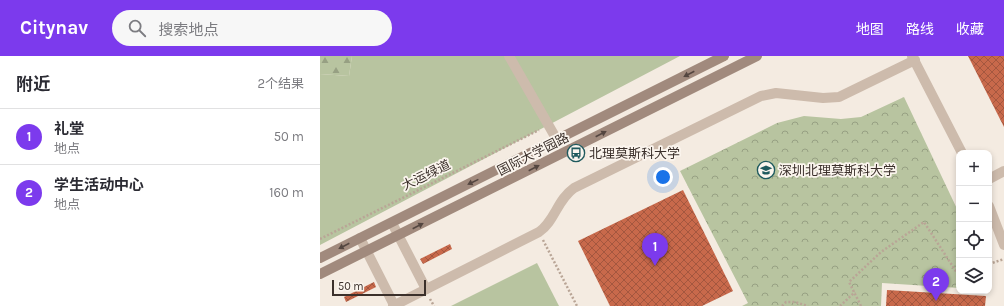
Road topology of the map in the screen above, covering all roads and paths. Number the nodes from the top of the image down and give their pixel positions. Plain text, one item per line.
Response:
1 (509, 56) edge
2 (724, 56) edge
3 (757, 56) edge
4 (914, 58) edge
5 (541, 129) dead end
6 (557, 140) junction
7 (960, 150) edge
8 (1004, 171) edge
9 (992, 177) edge
10 (992, 214) edge
11 (392, 223) junction
12 (539, 232) junction
13 (398, 236) junction
14 (360, 238) junction
15 (320, 240) edge
16 (1004, 245) edge
17 (367, 251) junction
18 (320, 258) edge
19 (1004, 259) edge
20 (992, 263) edge
21 (956, 271) edge
22 (320, 274) edge
23 (426, 289) junction
24 (855, 292) junction
25 (394, 306) edge
26 (577, 306) edge
27 (782, 306) edge
28 (808, 306) edge
29 (840, 306) edge
30 (861, 306) edge

1 - 6 street
2 -> 6 street, 国际大学园路
13 -> 3 street, 国际大学园路
4 - 7 street
4 - 12 street
5 - 15 path, 大运绿道
6 -> 11 street, 国际大学园路
8 - 9 street
10 - 16 street
11 - 13 street
11 - 14 street, 国际大学园路
12 - 23 street
12 - 26 path
13 - 17 street, 国际大学园路
13 - 23 street
14 - 17 street
14 -> 18 street, 国际大学园路
17 - 22 street, 国际大学园路
17 - 25 street
19 - 20 path
21 - 24 path
23 - 25 street
24 - 29 path
24 - 30 path
27 - 28 path

